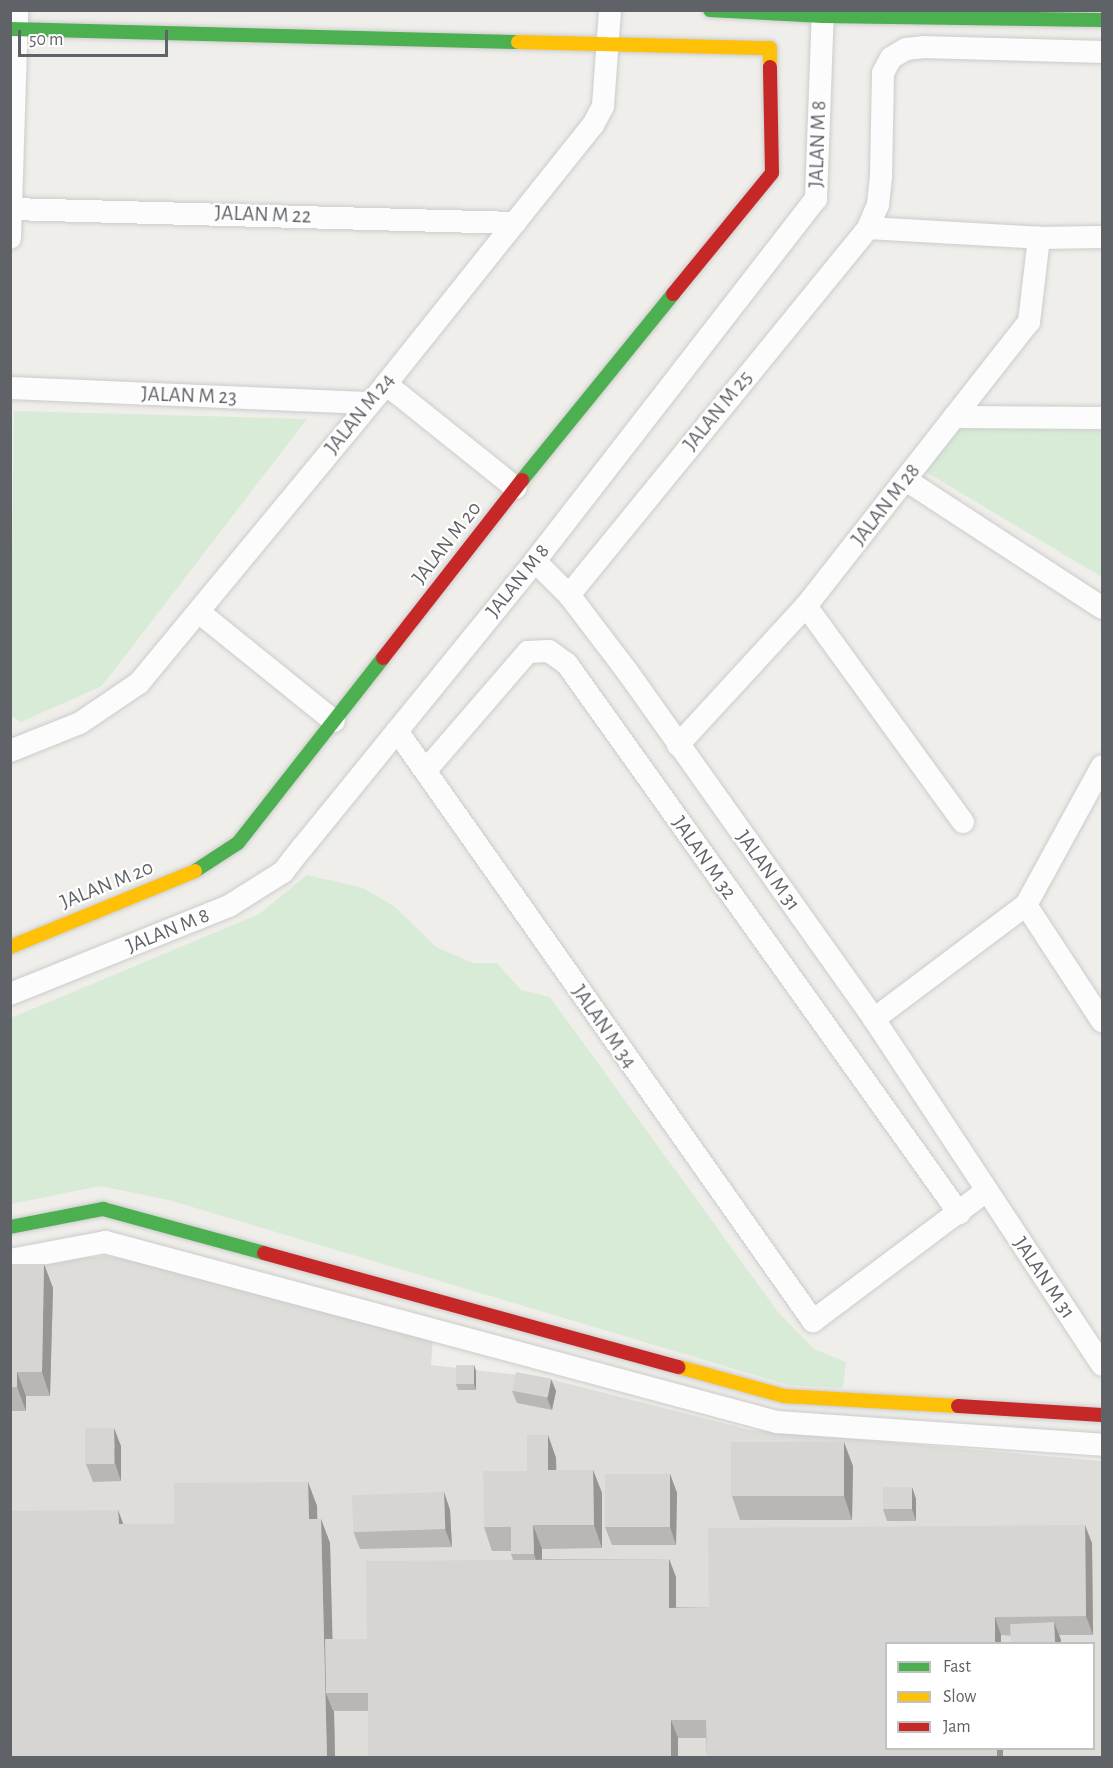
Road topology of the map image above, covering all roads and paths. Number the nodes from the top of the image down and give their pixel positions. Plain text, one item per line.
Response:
1 (610, 10) edge
2 (710, 10) edge
3 (823, 13) edge
4 (1017, 15) edge
5 (1102, 20) edge
6 (15, 23) edge
7 (609, 41) junction
8 (1102, 52) edge
9 (11, 208) edge
10 (515, 223) junction
11 (868, 228) junction
12 (1102, 237) edge
13 (10, 238) edge
14 (1039, 238) junction
15 (386, 384) junction
16 (10, 388) edge
17 (368, 403) junction
18 (954, 417) junction
19 (1102, 418) edge
20 (906, 480) junction
21 (516, 488) junction
22 (535, 561) junction
23 (569, 595) junction
24 (806, 606) junction
25 (1102, 608) edge
26 (200, 613) junction
27 (334, 721) junction
28 (397, 731) junction
29 (678, 745) junction
30 (10, 751) edge
31 (1102, 766) edge
32 (426, 770) junction
33 (963, 822) dead end
34 (1026, 905) junction
35 (10, 947) edge
36 (11, 994) edge
37 (874, 1020) junction
38 (1102, 1021) edge
39 (986, 1191) junction
40 (959, 1213) junction
41 (10, 1227) edge
42 (10, 1260) edge
43 (1102, 1365) edge
44 (1102, 1415) edge
45 (1102, 1445) edge

1 - 7 street
2 - 3 street
3 - 4 street
3 - 22 street, JALAN M 8
4 - 5 street
6 - 7 street
6 - 9 street
7 - 10 street, JALAN M 24
7 - 21 street, JALAN M 20
8 - 11 street
9 - 10 street, JALAN M 22
9 - 13 street
10 - 15 street, JALAN M 24
11 - 14 street
11 - 23 street, JALAN M 25
12 - 14 street
14 - 18 street, JALAN M 28
15 - 17 street, JALAN M 24
15 - 21 street
16 - 17 street, JALAN M 23
17 - 26 street, JALAN M 24
18 - 19 street
18 - 20 street, JALAN M 28
20 - 24 street, JALAN M 28
20 - 25 street
21 - 27 street, JALAN M 20
22 - 23 street, JALAN M 31
22 - 28 street, JALAN M 8
23 - 29 street, JALAN M 31
24 - 29 street, JALAN M 28
24 - 33 street
26 - 27 street
26 - 30 street, JALAN M 24
27 - 35 street, JALAN M 20
28 - 32 street, JALAN M 34
28 - 36 street, JALAN M 8
29 - 37 street, JALAN M 31
31 - 34 street
32 - 40 street, JALAN M 34
32 - 40 street, JALAN M 32
34 - 37 street
34 - 38 street
37 - 39 street, JALAN M 31
39 - 40 street
39 - 43 street, JALAN M 31
41 - 44 street
42 - 45 street

